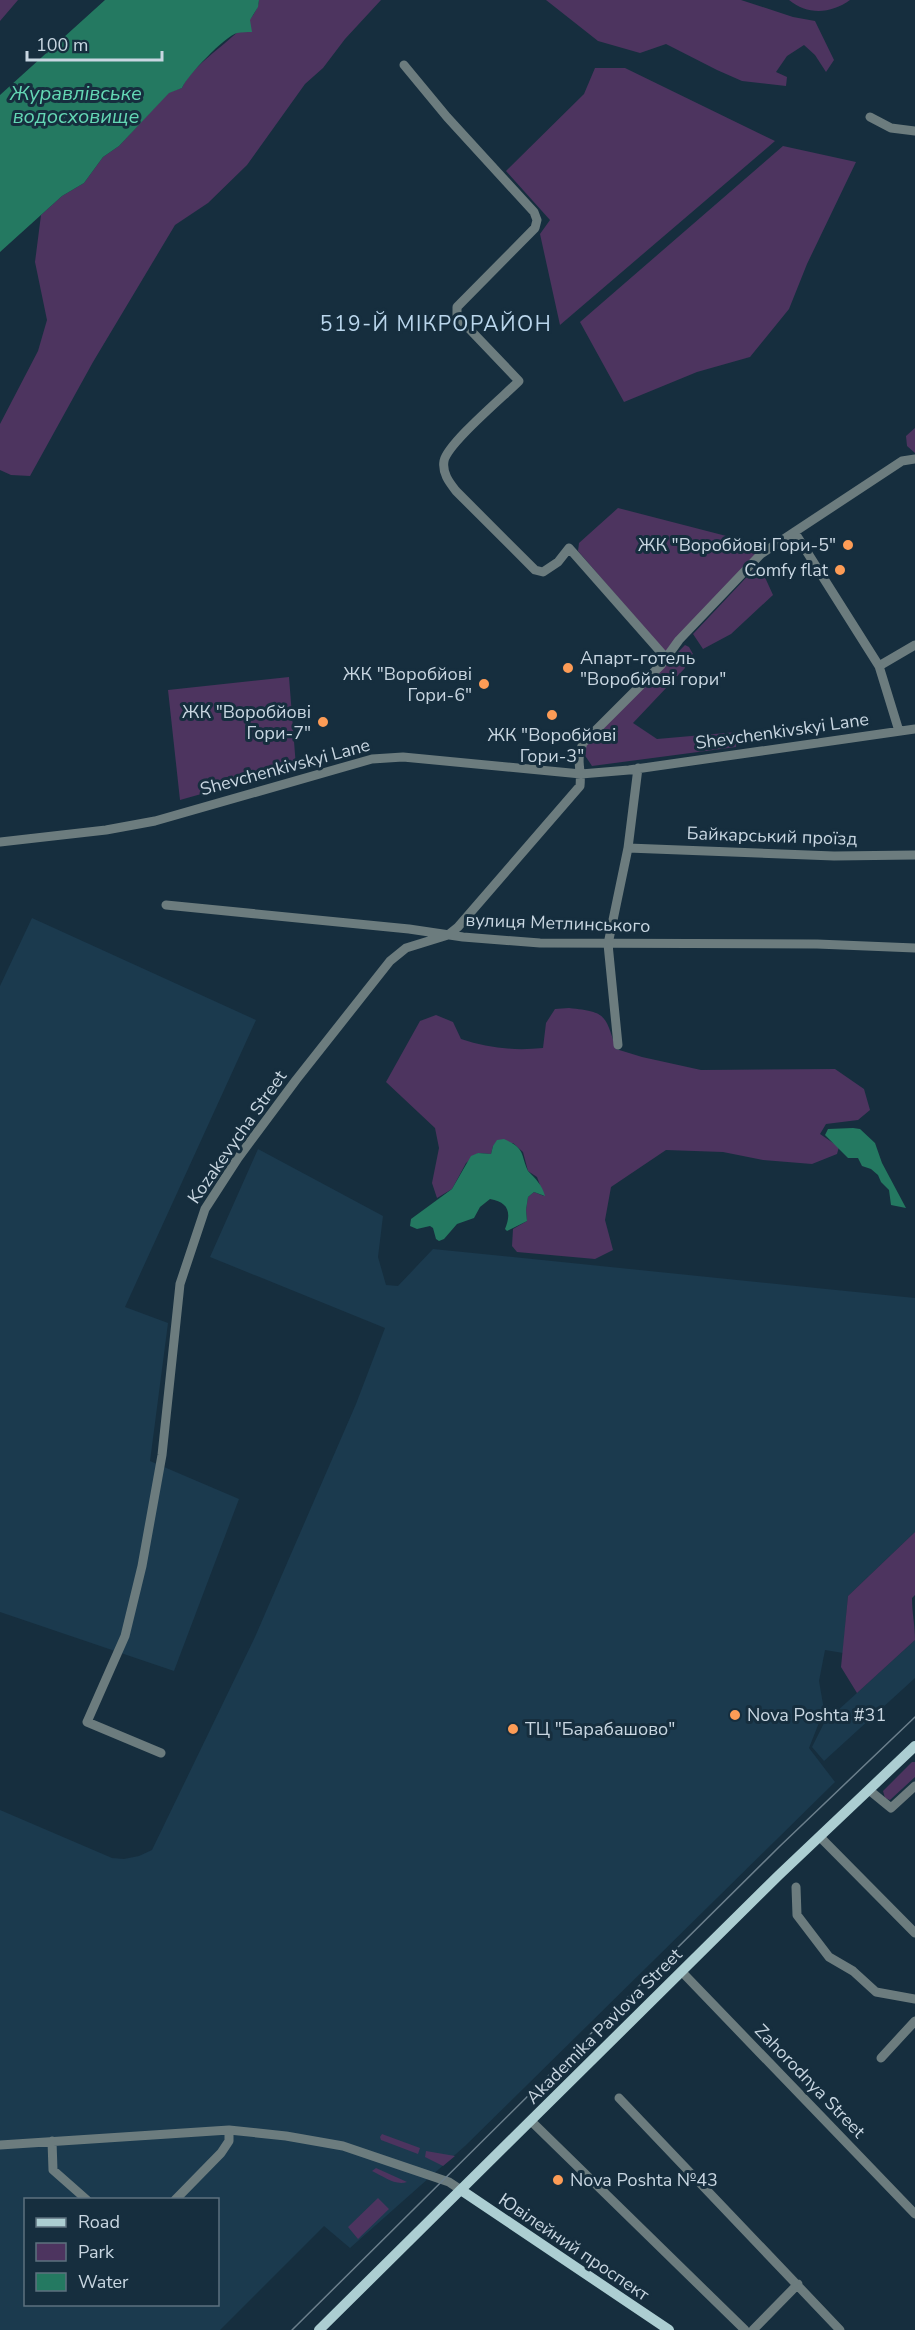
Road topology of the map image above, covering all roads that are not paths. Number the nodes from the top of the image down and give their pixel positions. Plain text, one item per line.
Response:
1 (404, 65) dead end
2 (870, 117) dead end
3 (915, 131) edge
4 (915, 459) edge
5 (795, 533) junction
6 (915, 645) edge
7 (664, 661) junction
8 (879, 666) junction
9 (915, 729) edge
10 (899, 731) junction
11 (638, 768) junction
12 (582, 774) junction
13 (0, 842) edge
14 (628, 848) junction
15 (915, 855) edge
16 (166, 905) dead end
17 (448, 935) junction
18 (608, 944) junction
19 (915, 948) edge
20 (618, 1045) dead end
21 (915, 1747) edge
22 (161, 1753) dead end
23 (915, 1786) edge
24 (869, 1790) junction
25 (820, 1837) junction
26 (796, 1887) dead end
27 (915, 1933) edge
28 (682, 1972) junction
29 (915, 1999) edge
30 (915, 2022) edge
31 (881, 2058) dead end
32 (619, 2098) dead end
33 (531, 2121) junction
34 (229, 2130) junction
35 (52, 2142) junction
36 (0, 2145) edge
37 (461, 2190) junction
38 (86, 2198) edge
39 (176, 2198) edge
40 (915, 2214) edge
41 (798, 2284) junction
42 (319, 2330) edge
43 (669, 2330) edge
44 (745, 2330) edge
45 (753, 2330) edge
46 (840, 2330) edge

1 - 7 street
2 - 3 street
4 - 5 street
5 - 7 street
5 - 8 street
6 - 8 street
7 - 12 street
8 - 10 street
9 - 10 street, Shevchenkivskyi Lane
10 - 11 street, Shevchenkivskyi Lane
11 - 12 street, Shevchenkivskyi Lane
11 - 14 street
12 - 13 street, Shevchenkivskyi Lane
12 - 17 street, Kozakevycha Street
14 - 15 street, Байкарський проїзд
14 - 18 street
16 - 17 street, вулиця Метлинського
17 - 18 street, вулиця Метлинського
17 - 22 street, Kozakevycha Street
18 - 19 street, вулиця Метлинського
18 - 20 street
21 - 24 main road, Akademika Pavlova Street
23 - 24 street
24 - 25 main road, Akademika Pavlova Street
25 - 27 street
25 - 28 main road, Akademika Pavlova Street
26 - 29 street
28 - 33 main road, Akademika Pavlova Street
28 - 40 street, Zahorodnya Street
30 - 31 street
32 - 41 street
33 - 37 main road, Akademika Pavlova Street
33 - 44 street
34 - 35 street
34 - 37 street
34 - 39 street
35 - 36 street
35 - 38 street
37 - 42 main road, Akademika Pavlova Street
37 - 43 main road, Ювілейний проспект
41 - 45 street
41 - 46 street

